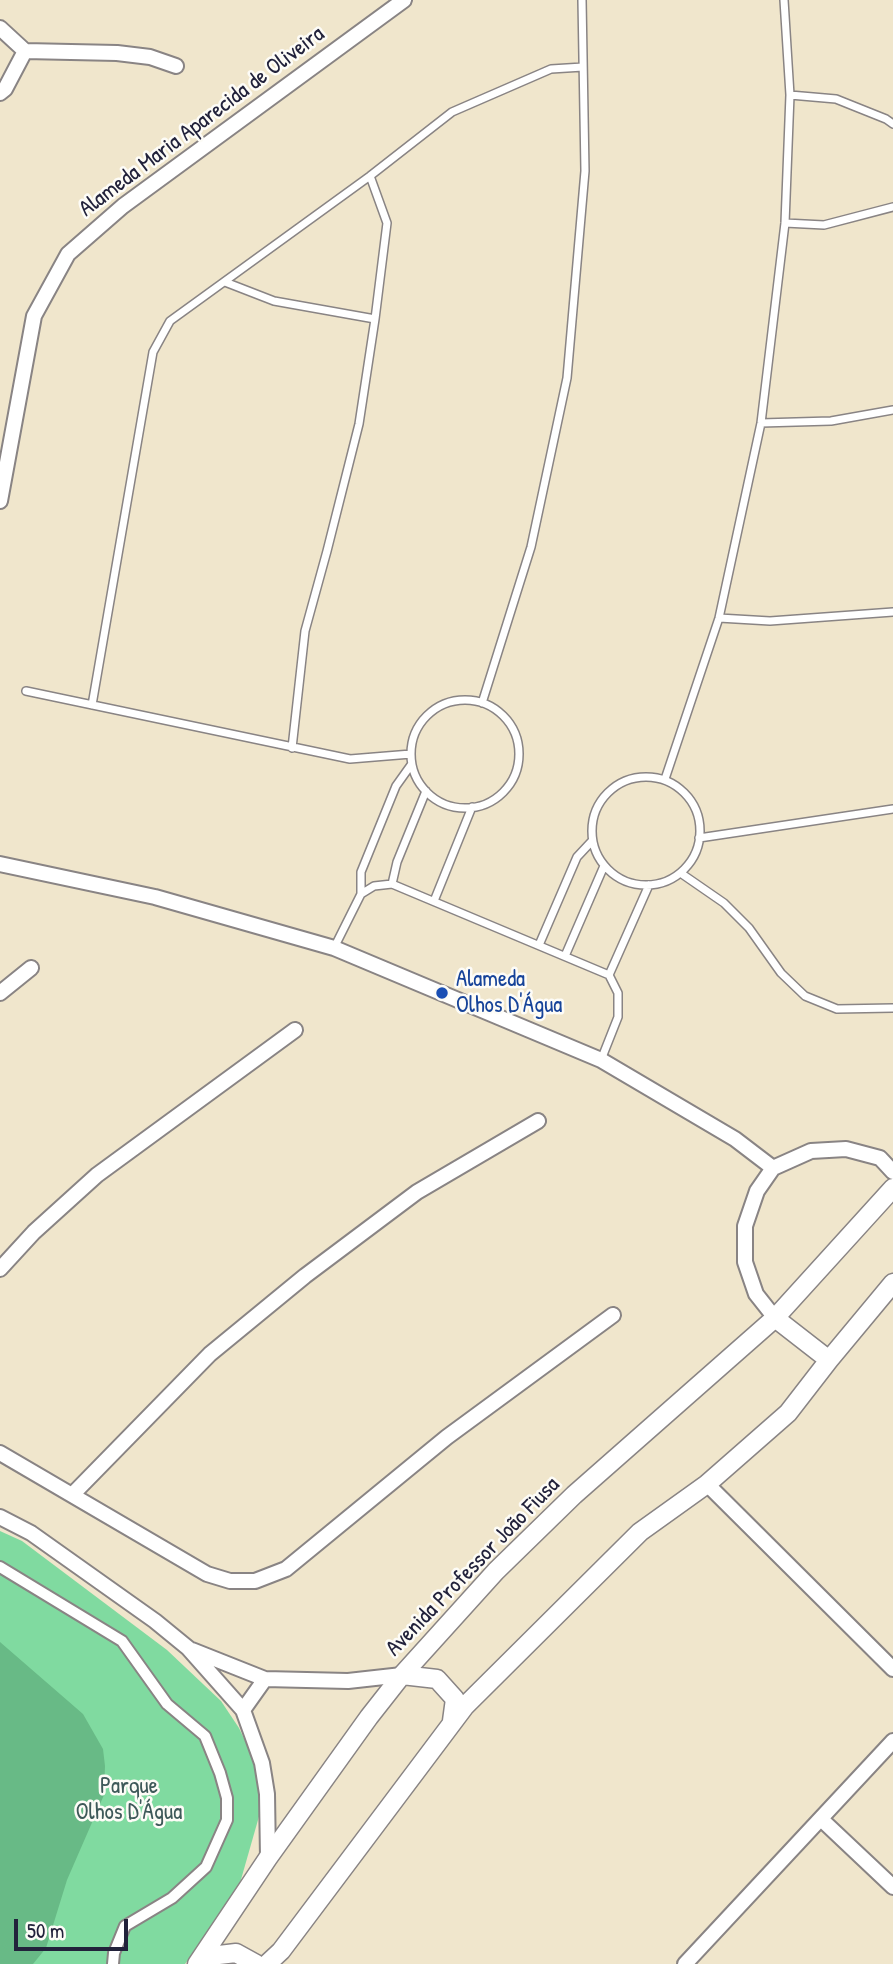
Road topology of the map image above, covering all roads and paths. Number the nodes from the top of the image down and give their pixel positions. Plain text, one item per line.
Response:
1 (404, 0) edge
2 (582, 0) edge
3 (784, 0) edge
4 (0, 28) edge
5 (25, 51) junction
6 (176, 66) dead end
7 (583, 67) junction
8 (0, 93) edge
9 (790, 95) junction
10 (893, 124) edge
11 (370, 176) junction
12 (893, 207) edge
13 (785, 223) junction
14 (225, 282) junction
15 (375, 319) junction
16 (893, 410) edge
17 (761, 423) junction
18 (0, 500) edge
19 (893, 612) edge
20 (719, 618) junction
21 (26, 691) dead end
22 (482, 703) junction
23 (92, 705) junction
24 (292, 748) junction
25 (411, 754) junction
26 (411, 765) junction
27 (665, 779) junction
28 (426, 791) junction
29 (472, 807) junction
30 (893, 809) edge
31 (699, 838) junction
32 (592, 841) junction
33 (0, 864) edge
34 (604, 866) junction
35 (682, 874) junction
36 (392, 884) junction
37 (649, 885) junction
38 (361, 894) junction
39 (434, 901) junction
40 (539, 945) junction
41 (334, 948) junction
42 (565, 956) junction
43 (31, 968) dead end
44 (609, 975) junction
45 (0, 993) edge
46 (893, 1009) edge
47 (295, 1030) dead end
48 (601, 1060) junction
49 (538, 1121) dead end
50 (773, 1168) junction
51 (893, 1172) edge
52 (893, 1188) edge
53 (0, 1269) edge
54 (893, 1283) edge
55 (613, 1315) dead end
56 (775, 1318) junction
57 (828, 1360) junction
58 (0, 1454) edge
59 (707, 1484) junction
60 (72, 1495) junction
61 (0, 1517) edge
62 (0, 1567) edge
63 (188, 1648) junction
64 (893, 1669) edge
65 (402, 1675) junction
66 (265, 1679) junction
67 (243, 1710) junction
68 (452, 1722) junction
69 (893, 1741) edge
70 (821, 1819) junction
71 (268, 1858) junction
72 (893, 1886) edge
73 (225, 1924) junction
74 (236, 1953) junction
75 (199, 1961) edge
76 (113, 1964) edge
77 (256, 1964) edge
78 (267, 1964) edge
79 (685, 1964) edge

1 - 18 street, Alameda Maria Aparecida de Oliveira
2 - 7 lane
3 - 9 lane
4 - 5 street
5 - 6 street
5 - 8 street
7 - 11 lane
7 - 22 lane
9 - 10 lane
9 - 13 lane
11 - 14 lane
11 - 15 lane
12 - 13 lane
13 - 17 lane
14 - 15 lane
14 - 23 lane
15 - 24 lane
16 - 17 lane
17 - 20 lane
19 - 20 lane
20 - 27 lane
21 - 23 lane
22 - 25 lane
22 - 29 lane
23 - 24 lane
24 - 25 lane
25 - 26 lane
26 - 28 lane
26 - 38 lane
27 - 31 lane
27 - 32 lane
28 - 29 lane
28 - 36 lane
29 - 39 lane
30 - 31 lane
31 - 35 lane
32 - 34 lane
32 - 40 lane
33 - 41 street
34 - 37 lane
34 - 42 lane
35 - 37 lane
35 - 46 lane
36 - 38 lane
36 - 39 lane
37 - 44 lane
38 - 41 lane
39 - 40 lane
40 - 42 lane
41 - 48 street
42 - 44 lane
43 - 45 street
44 - 48 lane
47 - 53 street
48 - 50 street
49 - 60 street
50 - 51 street
50 - 56 street
52 - 56 street, Avenida Professor João Fiusa
54 - 57 street
55 - 60 street
56 - 57 street
56 - 65 street, Avenida Professor João Fiusa
57 - 59 street
58 - 60 street
59 - 64 street
59 - 68 street
61 - 63 street
62 - 76 street
63 - 66 street
63 - 67 street
65 - 66 street
65 - 68 street
65 - 71 street, Avenida Professor João Fiusa
66 - 67 street
67 - 71 street
68 - 78 street
69 - 70 street
70 - 72 street
70 - 79 street
71 - 73 street, Avenida Professor João Fiusa
73 - 74 street
73 - 75 street, Avenida Professor João Fiusa
74 - 75 street
74 - 77 street

